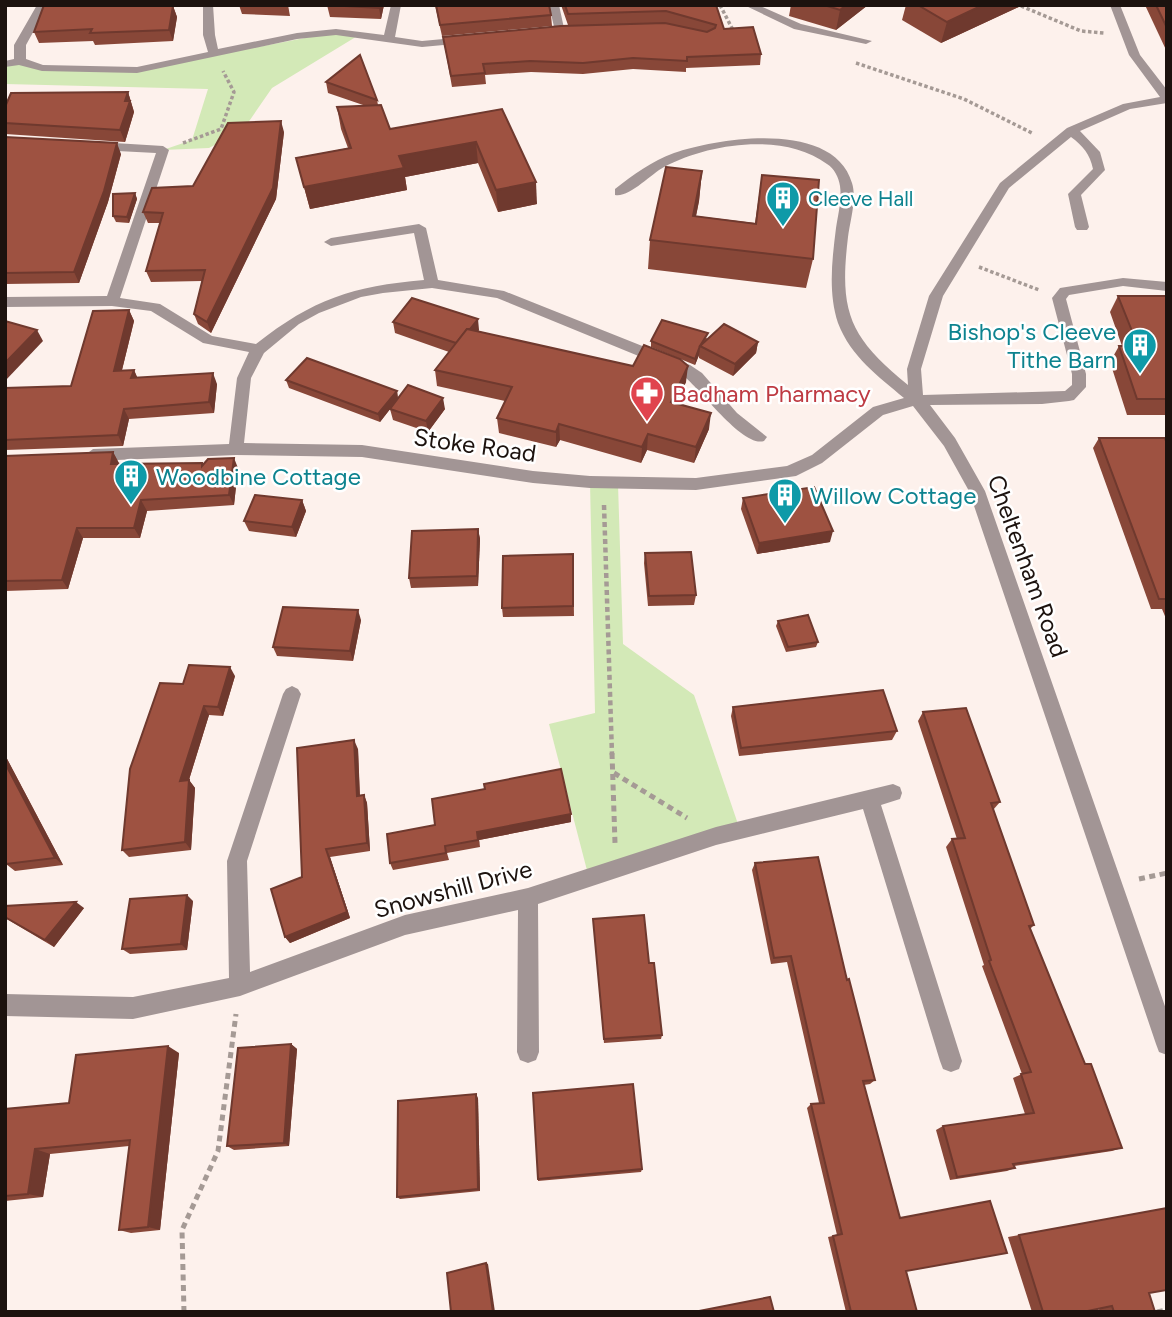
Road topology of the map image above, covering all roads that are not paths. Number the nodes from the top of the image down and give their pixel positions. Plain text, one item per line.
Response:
1 (43, 5) edge
2 (208, 5) edge
3 (396, 5) edge
4 (554, 5) edge
5 (748, 5) edge
6 (1115, 5) edge
7 (561, 31) junction
8 (574, 31) edge
9 (547, 32) edge
10 (388, 39) junction
11 (478, 39) edge
12 (866, 41) dead end
13 (214, 54) junction
14 (20, 61) junction
15 (5, 64) edge
16 (1167, 98) edge
17 (1071, 131) junction
18 (84, 145) edge
19 (619, 192) dead end
20 (1082, 227) dead end
21 (331, 242) dead end
22 (432, 284) junction
23 (1167, 287) edge
24 (112, 301) junction
25 (5, 302) edge
26 (259, 349) junction
27 (916, 400) junction
28 (759, 438) dead end
29 (236, 449) junction
30 (73, 456) edge
31 (292, 694) dead end
32 (893, 793) dead end
33 (870, 800) junction
34 (528, 898) junction
35 (240, 986) junction
36 (5, 1005) edge
37 (1167, 1044) edge
38 (528, 1052) dead end
39 (951, 1061) dead end

1 - 14 street
2 - 13 street
3 - 10 street
4 - 7 street
5 - 12 street
6 - 16 street
7 - 8 street
7 - 9 street
10 - 11 street
10 - 13 street
13 - 14 street
14 - 15 street
16 - 17 street
17 - 20 street
17 - 27 street
18 - 24 street
19 - 27 street, Cheltenham Road
21 - 22 street
22 - 26 street
22 - 28 street
23 - 27 street, Stoke Road
24 - 25 street
24 - 26 street
26 - 29 street
27 - 29 street, Stoke Road
27 - 37 street, Cheltenham Road
29 - 30 street, Stoke Road
31 - 35 street
32 - 33 street, Snowshill Drive
33 - 34 street, Snowshill Drive
33 - 39 street
34 - 35 street, Snowshill Drive
34 - 38 street
35 - 36 street, Snowshill Drive

